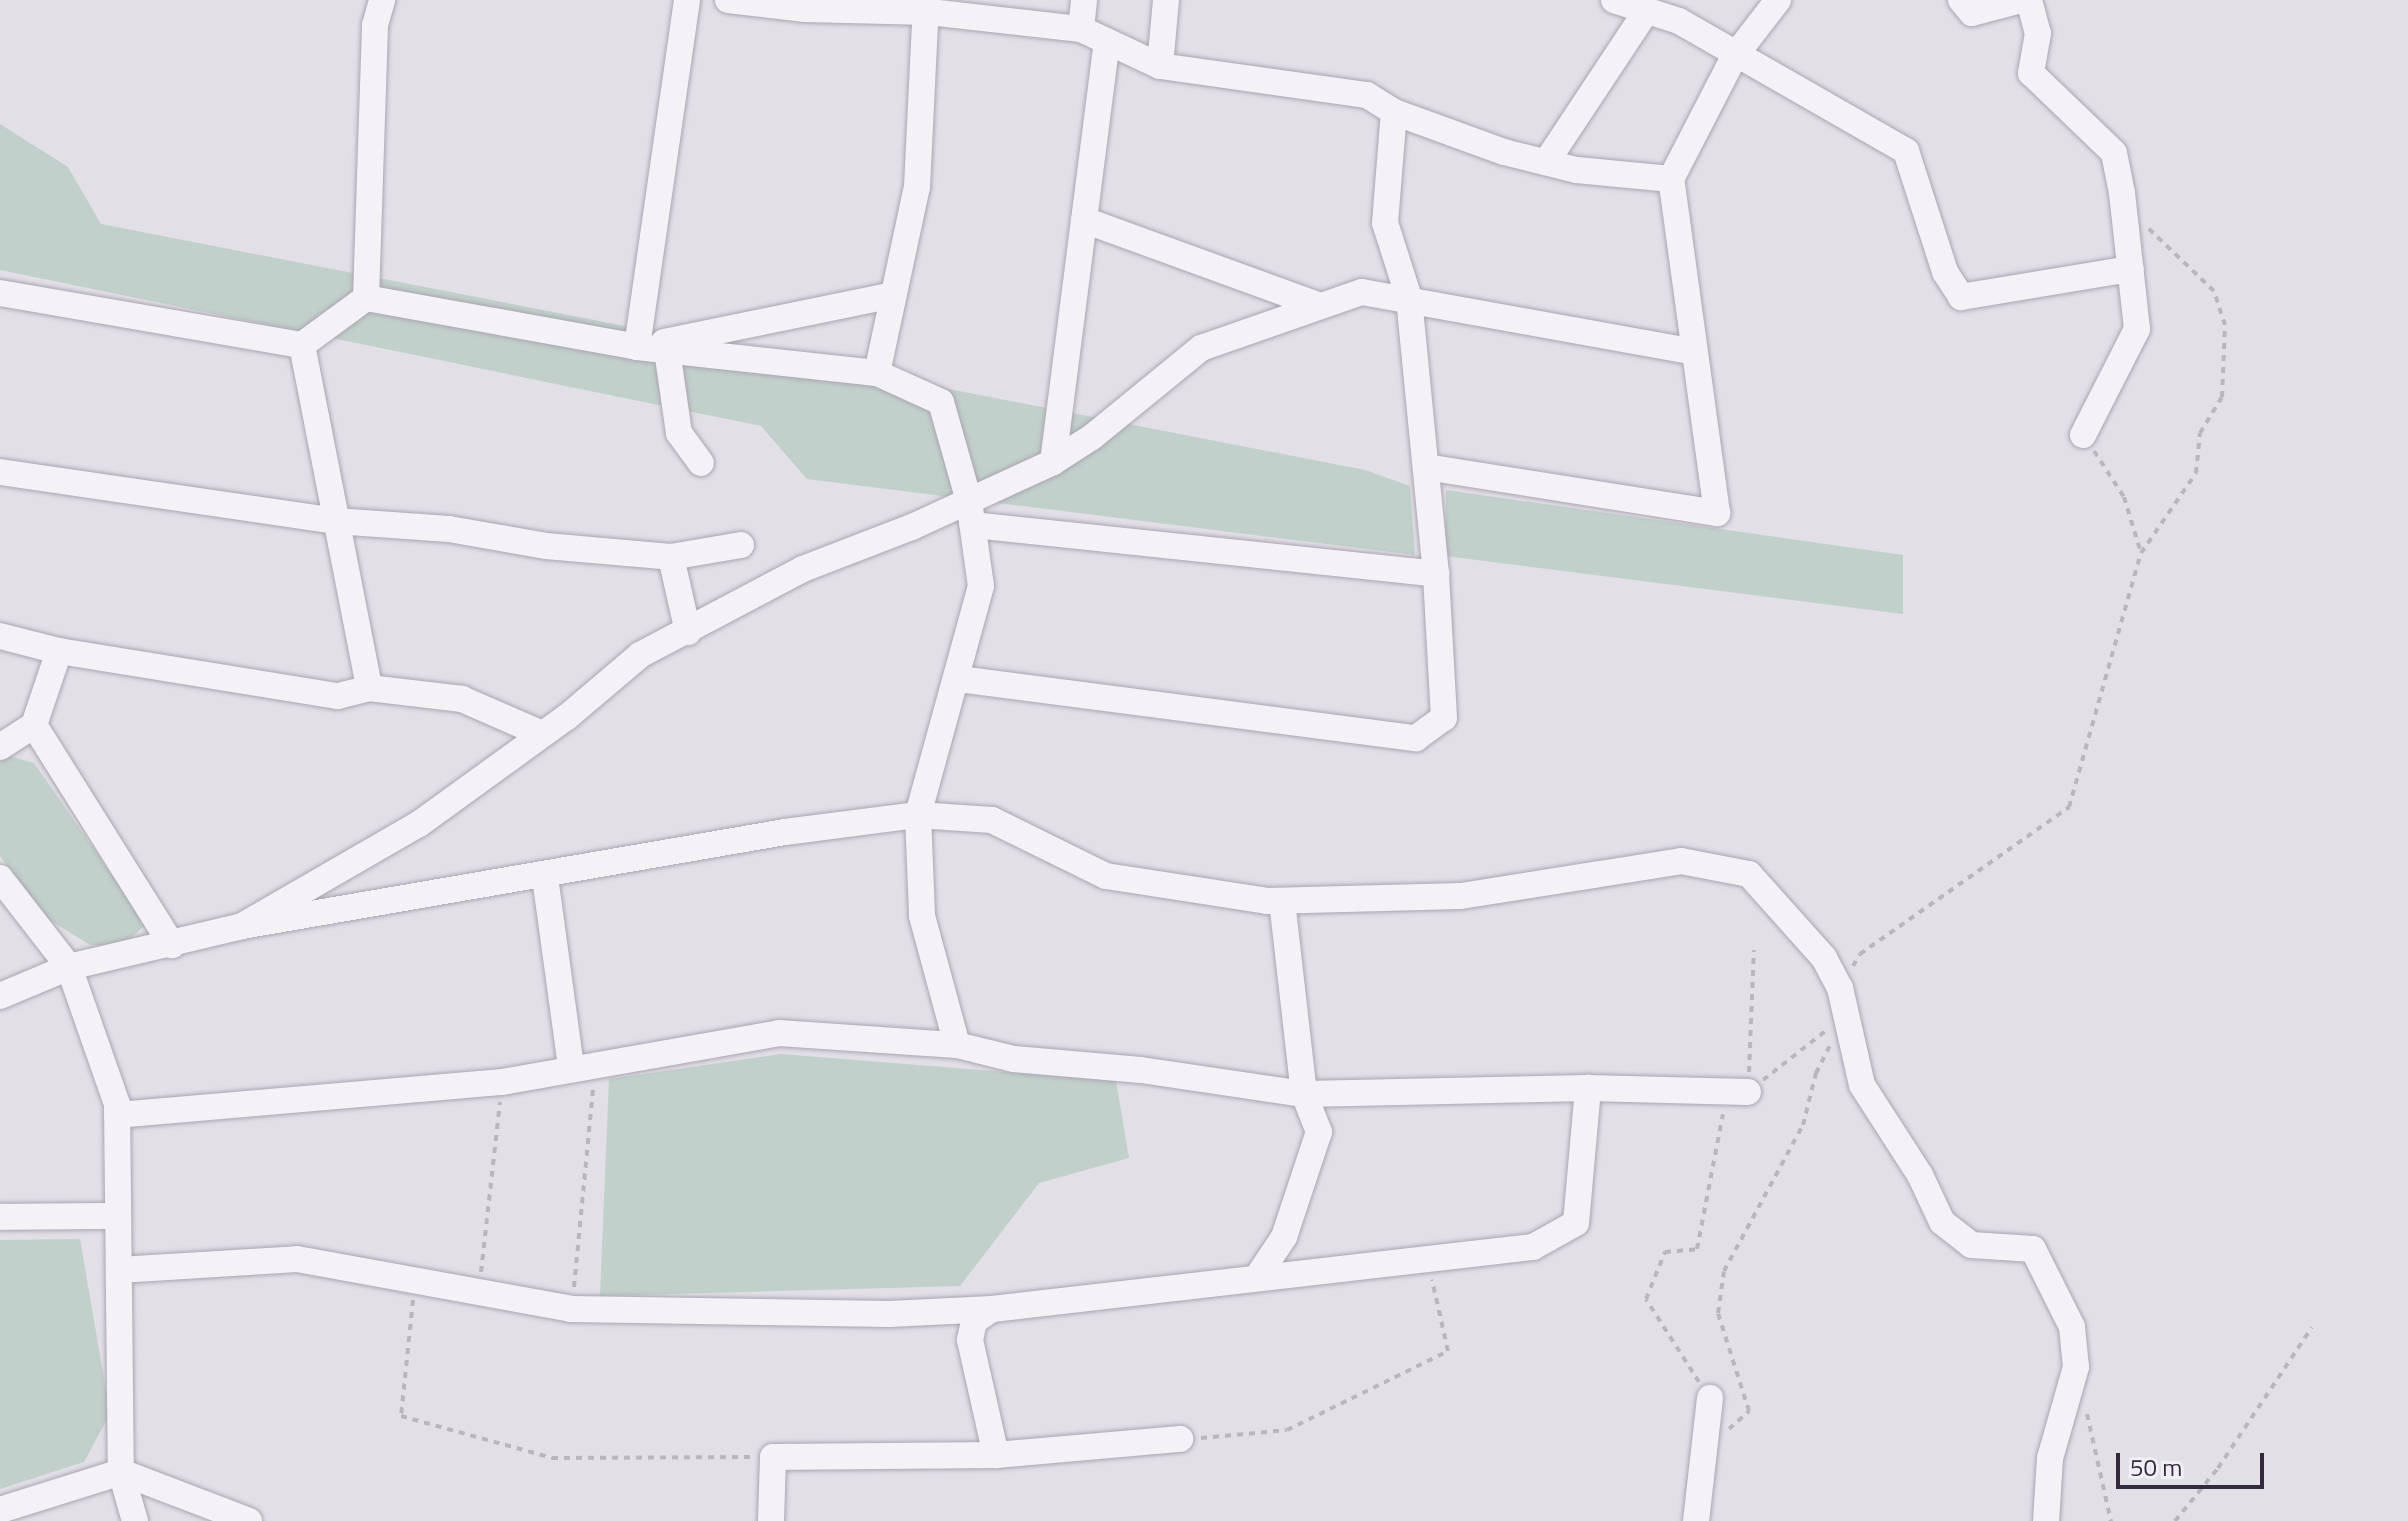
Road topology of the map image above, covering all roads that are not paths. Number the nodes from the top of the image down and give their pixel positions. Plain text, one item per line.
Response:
1 (382, 0) edge
2 (687, 0) edge
3 (728, 0) edge
4 (1084, 0) edge
5 (1166, 0) edge
6 (1614, 0) edge
7 (1778, 0) edge
8 (1961, 0) edge
9 (2021, 0) edge
10 (2029, 0) edge
11 (928, 6) edge
12 (1647, 10) junction
13 (1684, 10) edge
14 (1081, 29) junction
15 (1107, 41) junction
16 (1734, 57) junction
17 (1160, 66) junction
18 (1394, 112) junction
19 (1547, 161) junction
20 (1671, 179) junction
21 (1084, 220) junction
22 (2131, 269) junction
23 (0, 293) edge
24 (892, 295) junction
25 (366, 298) junction
26 (1409, 298) junction
27 (1320, 306) junction
28 (302, 345) junction
29 (637, 347) junction
30 (667, 350) junction
31 (1694, 352) junction
32 (877, 373) junction
33 (2083, 435) road end
34 (1053, 462) junction
35 (701, 463) dead end
36 (1426, 467) junction
37 (0, 472) edge
38 (971, 513) junction
39 (335, 521) junction
40 (741, 545) dead end
41 (671, 557) junction
42 (1436, 574) junction
43 (688, 632) junction
44 (0, 636) edge
45 (59, 651) junction
46 (959, 679) junction
47 (369, 688) junction
48 (34, 725) junction
49 (542, 734) junction
50 (0, 747) edge
51 (918, 815) junction
52 (545, 877) junction
53 (0, 878) edge
54 (1282, 901) junction
55 (242, 926) junction
56 (172, 945) junction
57 (69, 967) junction
58 (0, 996) edge
59 (957, 1045) junction
60 (583, 1065) junction
61 (1588, 1088) junction
62 (1748, 1092) road end
63 (1304, 1094) junction
64 (117, 1115) junction
65 (118, 1216) junction
66 (0, 1217) edge
67 (119, 1270) junction
68 (1258, 1276) junction
69 (992, 1309) junction
70 (1710, 1398) road end
71 (1180, 1439) road end
72 (996, 1455) junction
73 (121, 1472) junction
74 (0, 1510) edge
75 (135, 1521) edge
76 (249, 1521) edge
77 (771, 1521) edge
78 (1696, 1521) edge
79 (2046, 1521) edge

1 - 25 street
2 - 29 street
3 - 11 street
4 - 14 street
5 - 17 street
6 - 12 street
7 - 16 street
8 - 9 street
10 - 22 street
11 - 14 street
11 - 24 street
12 - 13 street
12 - 19 street
13 - 16 street
14 - 15 street
15 - 17 street
15 - 21 street
16 - 20 street
16 - 22 street
17 - 18 street
18 - 19 street
18 - 26 street
19 - 20 street
20 - 31 street
21 - 27 street
21 - 34 street
22 - 33 street
23 - 28 street
24 - 29 street
24 - 32 street
25 - 28 street
25 - 29 street
26 - 27 street
26 - 31 street
26 - 36 street
27 - 34 street
28 - 39 street
29 - 30 street
30 - 32 street
30 - 35 street
31 - 36 street
32 - 38 street
34 - 38 street
36 - 42 street
37 - 39 street
38 - 42 street
38 - 43 street
38 - 46 street
39 - 41 street
39 - 47 street
40 - 41 street
41 - 43 street
42 - 46 street
43 - 49 street
44 - 45 street
45 - 47 street
45 - 48 street
46 - 51 street
47 - 49 street
48 - 50 street
48 - 56 street
49 - 55 street
51 - 52 street
51 - 54 street
51 - 59 street
52 - 55 street
52 - 60 street
53 - 57 street
54 - 63 street
54 - 79 street
55 - 56 street
56 - 57 street
57 - 58 street
57 - 64 street
59 - 60 street
59 - 63 street
60 - 64 street
61 - 62 street
61 - 63 street
61 - 68 street
63 - 68 street
64 - 65 street
65 - 66 street
65 - 67 street
67 - 69 street
67 - 73 street
68 - 69 street
69 - 72 street
70 - 78 street
71 - 72 street
72 - 77 street
73 - 74 street
73 - 75 street
73 - 76 street

